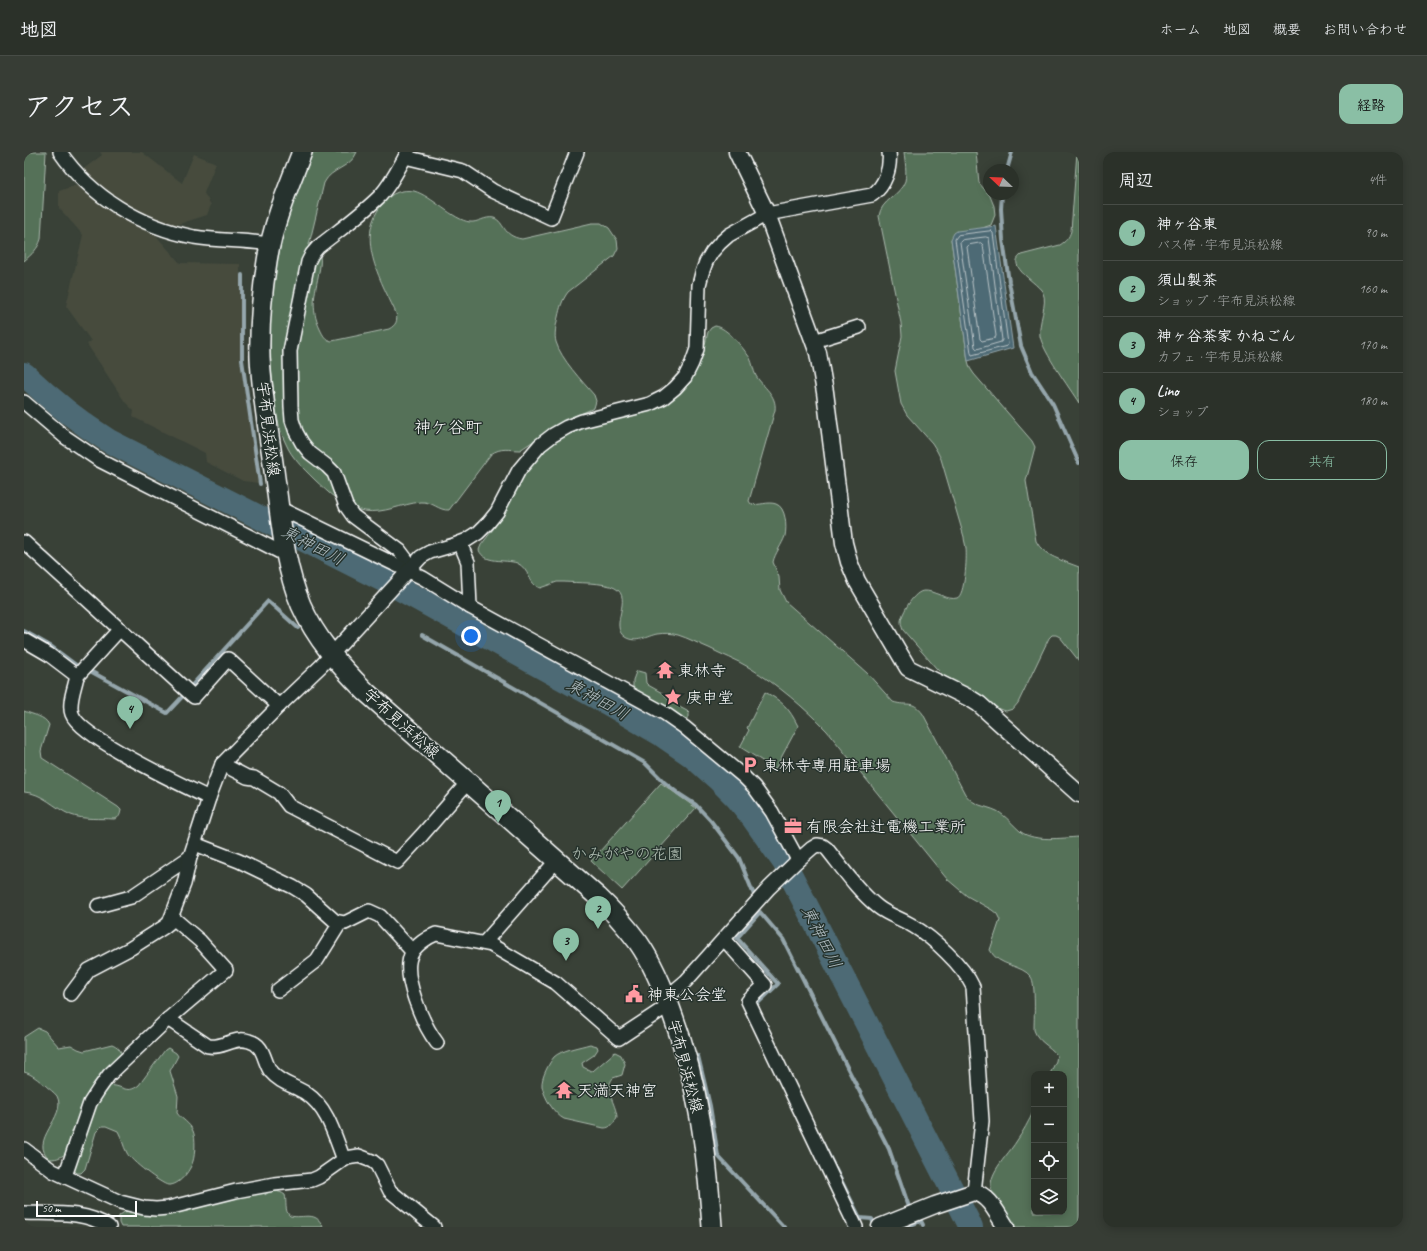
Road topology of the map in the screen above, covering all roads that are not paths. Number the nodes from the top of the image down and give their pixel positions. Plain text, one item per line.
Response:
1 (60, 152) edge
2 (302, 152) edge
3 (577, 152) edge
4 (737, 152) edge
5 (889, 152) edge
6 (407, 155) edge
7 (767, 214) junction
8 (270, 244) junction
9 (859, 327) dead end
10 (814, 341) junction
11 (24, 402) edge
12 (279, 509) junction
13 (24, 542) edge
14 (460, 543) junction
15 (286, 552) junction
16 (407, 572) junction
17 (470, 608) junction
18 (120, 629) junction
19 (24, 640) edge
20 (331, 655) junction
21 (78, 676) junction
22 (279, 706) junction
23 (222, 764) junction
24 (468, 782) junction
25 (1079, 794) edge
26 (209, 798) junction
27 (195, 844) junction
28 (190, 857) junction
29 (557, 860) junction
30 (797, 861) junction
31 (98, 906) dead end
32 (172, 917) junction
33 (340, 923) junction
34 (724, 940) junction
35 (484, 943) junction
36 (412, 952) junction
37 (278, 990) dead end
38 (71, 994) dead end
39 (668, 1001) junction
40 (168, 1019) junction
41 (437, 1043) dead end
42 (24, 1149) edge
43 (344, 1160) junction
44 (65, 1176) junction
45 (972, 1192) junction
46 (24, 1213) edge
47 (109, 1227) edge
48 (434, 1227) edge
49 (712, 1227) edge
50 (856, 1227) edge
51 (880, 1227) edge
52 (1006, 1227) edge

1 - 8 street
2 - 8 main road, 宇布見浜松線
3 - 6 street
4 - 7 street
5 - 7 street
6 - 16 street
7 - 10 street
7 - 14 street
8 - 12 main road, 宇布見浜松線
9 - 10 street
10 - 25 street
11 - 15 street
12 - 15 main road, 宇布見浜松線
12 - 16 street
13 - 18 street
14 - 16 street
14 - 17 street
15 - 20 main road, 宇布見浜松線
16 - 17 street
16 - 20 street
17 - 30 street
18 - 21 street
18 - 22 street
19 - 21 street
20 - 22 street
20 - 24 main road, 宇布見浜松線
21 - 26 street
22 - 23 street
23 - 24 street
23 - 26 street
24 - 29 main road, 宇布見浜松線
26 - 27 street
27 - 28 street
27 - 33 street
28 - 31 street
28 - 32 street
29 - 35 street
29 - 39 main road, 宇布見浜松線
30 - 34 street
30 - 45 street
32 - 38 street
32 - 40 street
33 - 36 street
33 - 37 street
34 - 39 street
34 - 50 street
35 - 36 street
35 - 39 street
36 - 41 street
39 - 49 main road, 宇布見浜松線
40 - 43 street
40 - 44 street
42 - 44 street
43 - 44 street
43 - 48 street
45 - 51 street
45 - 52 street
46 - 47 street

